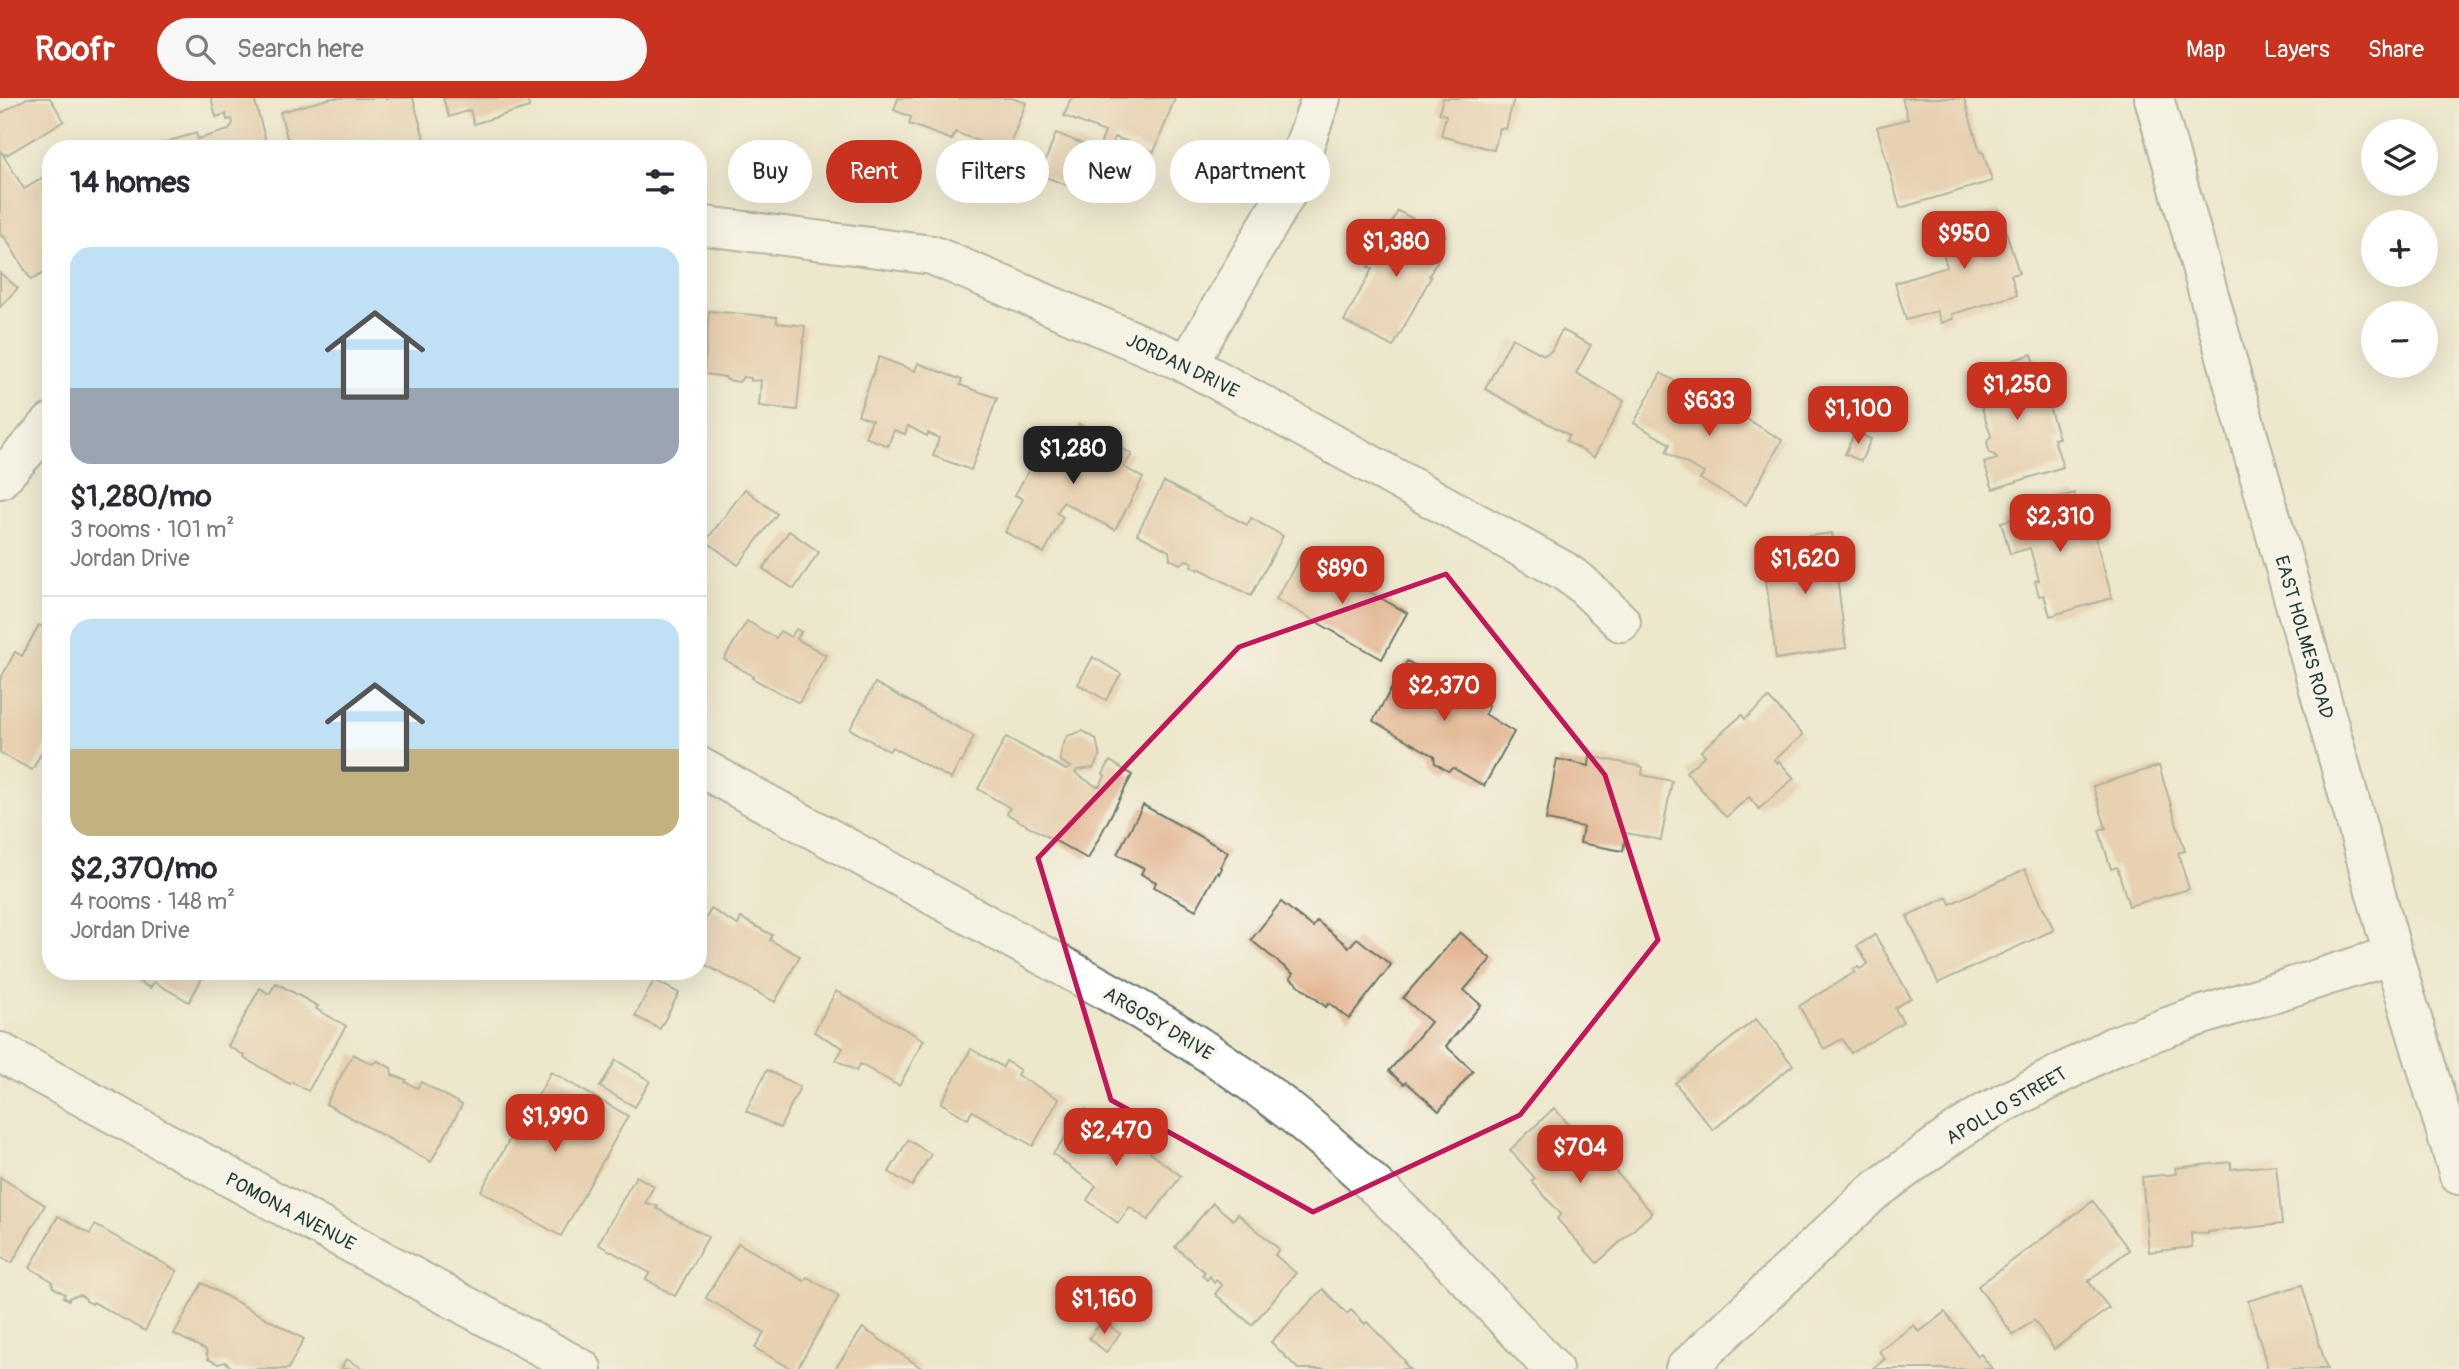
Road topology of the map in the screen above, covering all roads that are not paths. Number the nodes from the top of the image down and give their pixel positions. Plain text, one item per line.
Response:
1 (1321, 98) edge
2 (2154, 98) edge
3 (707, 226) edge
4 (1188, 364) junction
5 (42, 434) edge
6 (0, 479) edge
7 (1621, 622) dead end
8 (707, 771) edge
9 (2393, 955) junction
10 (0, 1052) edge
11 (2459, 1175) edge
12 (582, 1369) edge
13 (1553, 1369) edge
14 (1685, 1369) edge

1 - 4 street
2 - 9 street, EAST HOLMES ROAD
3 - 4 street, JORDAN DRIVE
4 - 7 street, JORDAN DRIVE
5 - 6 street
8 - 13 street, ARGOSY DRIVE
9 - 11 street, EAST HOLMES ROAD
9 - 14 street, APOLLO STREET
10 - 12 street, POMONA AVENUE

